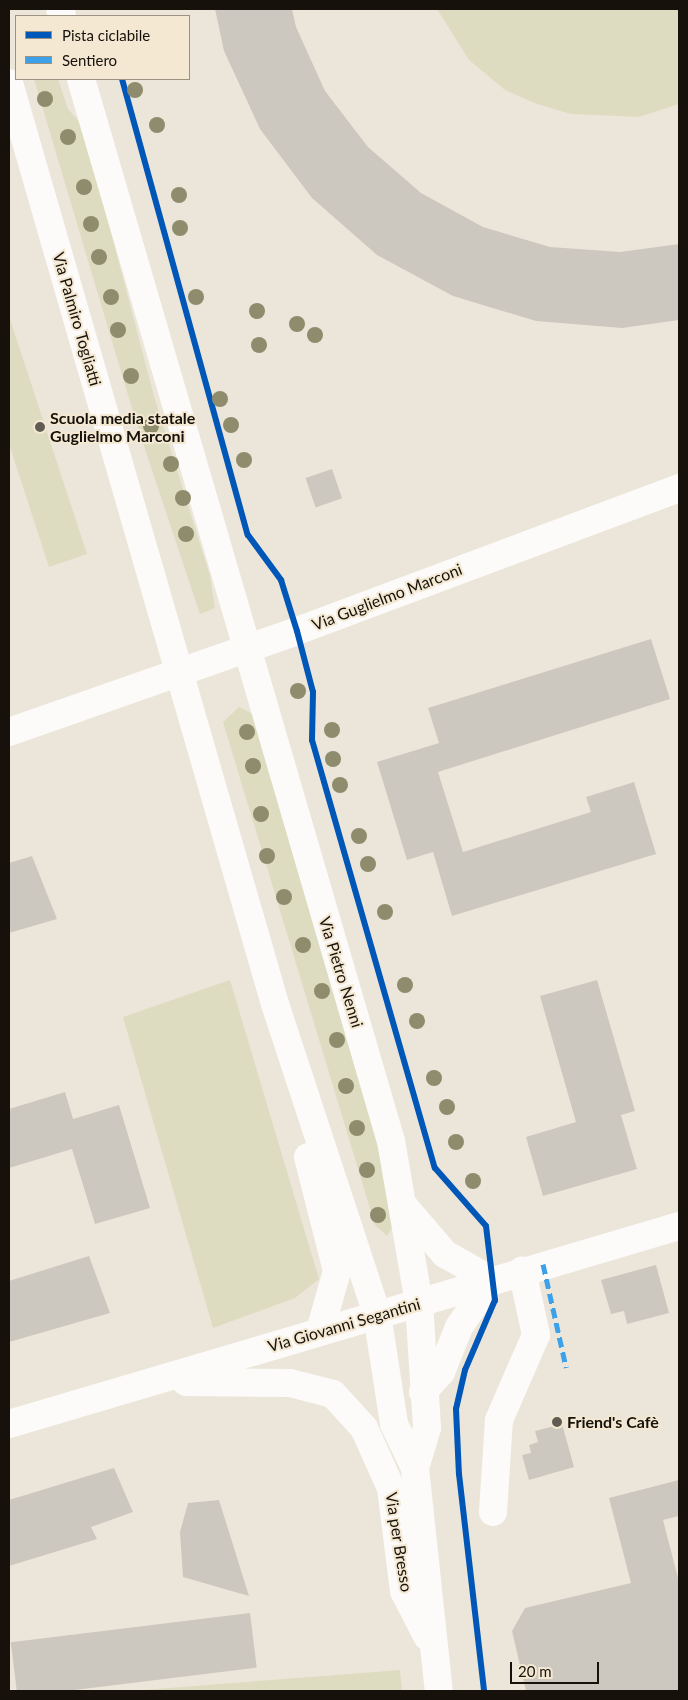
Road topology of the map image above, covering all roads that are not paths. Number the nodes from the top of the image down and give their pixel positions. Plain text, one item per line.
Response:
1 (80, 80) edge
2 (9, 83) edge
3 (679, 488) edge
4 (246, 646) junction
5 (179, 670) junction
6 (9, 732) edge
7 (306, 1097) junction
8 (402, 1203) junction
9 (679, 1226) edge
10 (522, 1270) junction
11 (491, 1280) junction
12 (419, 1303) junction
13 (377, 1314) junction
14 (320, 1331) junction
15 (145, 1384) junction
16 (423, 1392) junction
17 (9, 1424) edge
18 (415, 1468) junction
19 (493, 1512) dead end
20 (434, 1652) junction
21 (439, 1691) edge

1 - 4 street
2 - 5 street, Via Palmiro Togliatti
3 - 4 street, Via Guglielmo Marconi
4 - 5 street, Via Guglielmo Marconi
4 - 8 street, Via Pietro Nenni
5 - 6 street, Via Guglielmo Marconi
5 - 7 street
7 - 13 street
7 - 14 street
8 - 11 street
8 - 12 street, Via Pietro Nenni
9 - 10 street, Via Giovanni Segantini
10 - 11 street, Via Giovanni Segantini
10 - 19 street
11 - 12 street, Via Giovanni Segantini
11 - 16 street
12 - 13 street, Via Giovanni Segantini
12 - 16 street, Via per Bresso
13 - 14 street, Via Giovanni Segantini
13 - 18 street, Via per Bresso
14 - 15 street, Via Giovanni Segantini
15 - 17 street, Via Giovanni Segantini
15 - 20 street, Via per Bresso
16 - 18 street, Via per Bresso
18 - 20 street, Via per Bresso
20 - 21 street, Via per Bresso

